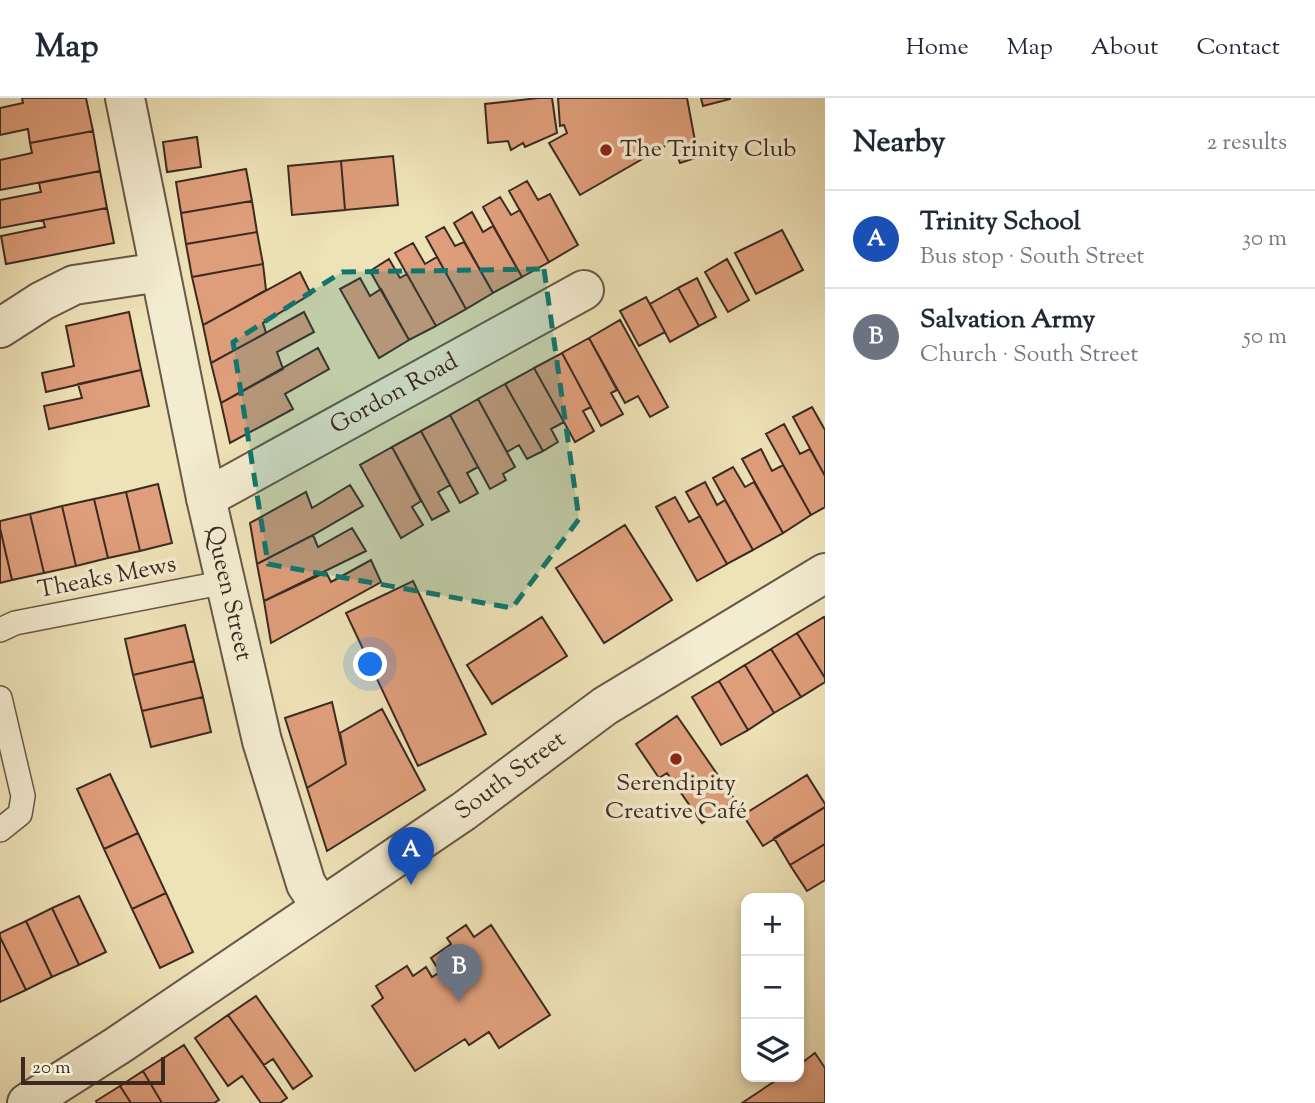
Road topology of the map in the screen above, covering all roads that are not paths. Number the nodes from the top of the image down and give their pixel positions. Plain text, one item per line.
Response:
1 (125, 98) edge
2 (160, 272) junction
3 (584, 290) dead end
4 (0, 328) edge
5 (206, 498) junction
6 (825, 573) edge
7 (226, 582) junction
8 (0, 631) edge
9 (0, 698) edge
10 (5, 744) edge
11 (0, 830) edge
12 (321, 907) junction
13 (27, 1103) edge

1 - 2 street, Queen Street
2 - 4 street
2 - 5 street, Queen Street
3 - 5 street, Gordon Road
5 - 7 street, Queen Street
6 - 12 street, South Street
7 - 8 lane, Theaks Mews
7 - 12 street, Queen Street
9 - 10 lane
10 - 11 lane
12 - 13 street, South Street

